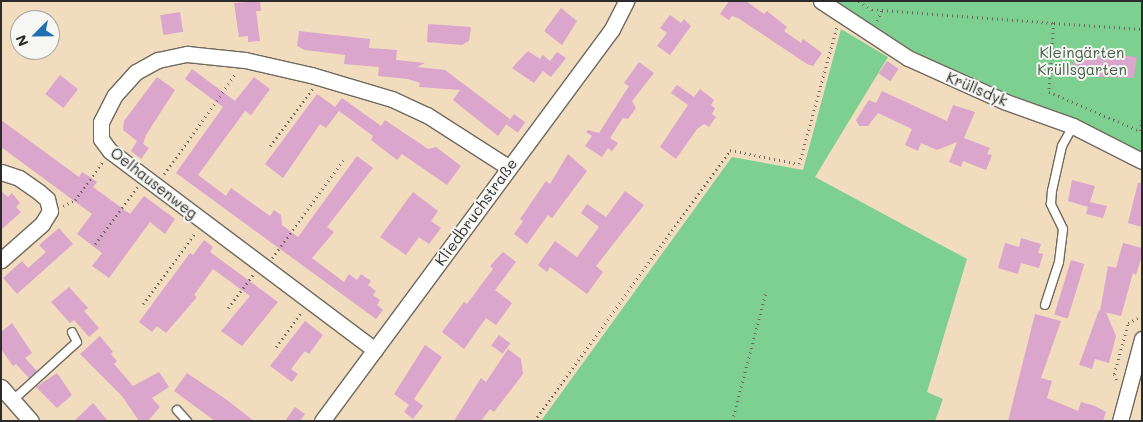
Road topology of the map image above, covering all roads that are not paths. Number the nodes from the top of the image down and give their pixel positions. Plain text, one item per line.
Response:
1 (626, 1) edge
2 (820, 1) edge
3 (1073, 126) junction
4 (1142, 161) edge
5 (508, 167) junction
6 (1, 172) edge
7 (1, 260) edge
8 (1045, 305) dead end
9 (72, 332) dead end
10 (1142, 339) edge
11 (374, 350) junction
12 (1, 387) edge
13 (13, 400) junction
14 (177, 410) dead end
15 (31, 421) edge
16 (187, 421) edge
17 (322, 421) edge
18 (1120, 421) edge

1 - 5 street, Kliedbruchstraße
2 - 3 street, Krüllsdyk
3 - 4 street, Krüllsdyk
3 - 8 lane
5 - 11 street, Kliedbruchstraße
5 - 11 street, Oelhausenweg
6 - 7 street
9 - 13 lane
10 - 18 street
11 - 17 street, Kliedbruchstraße
12 - 13 street
13 - 15 street
14 - 16 lane

